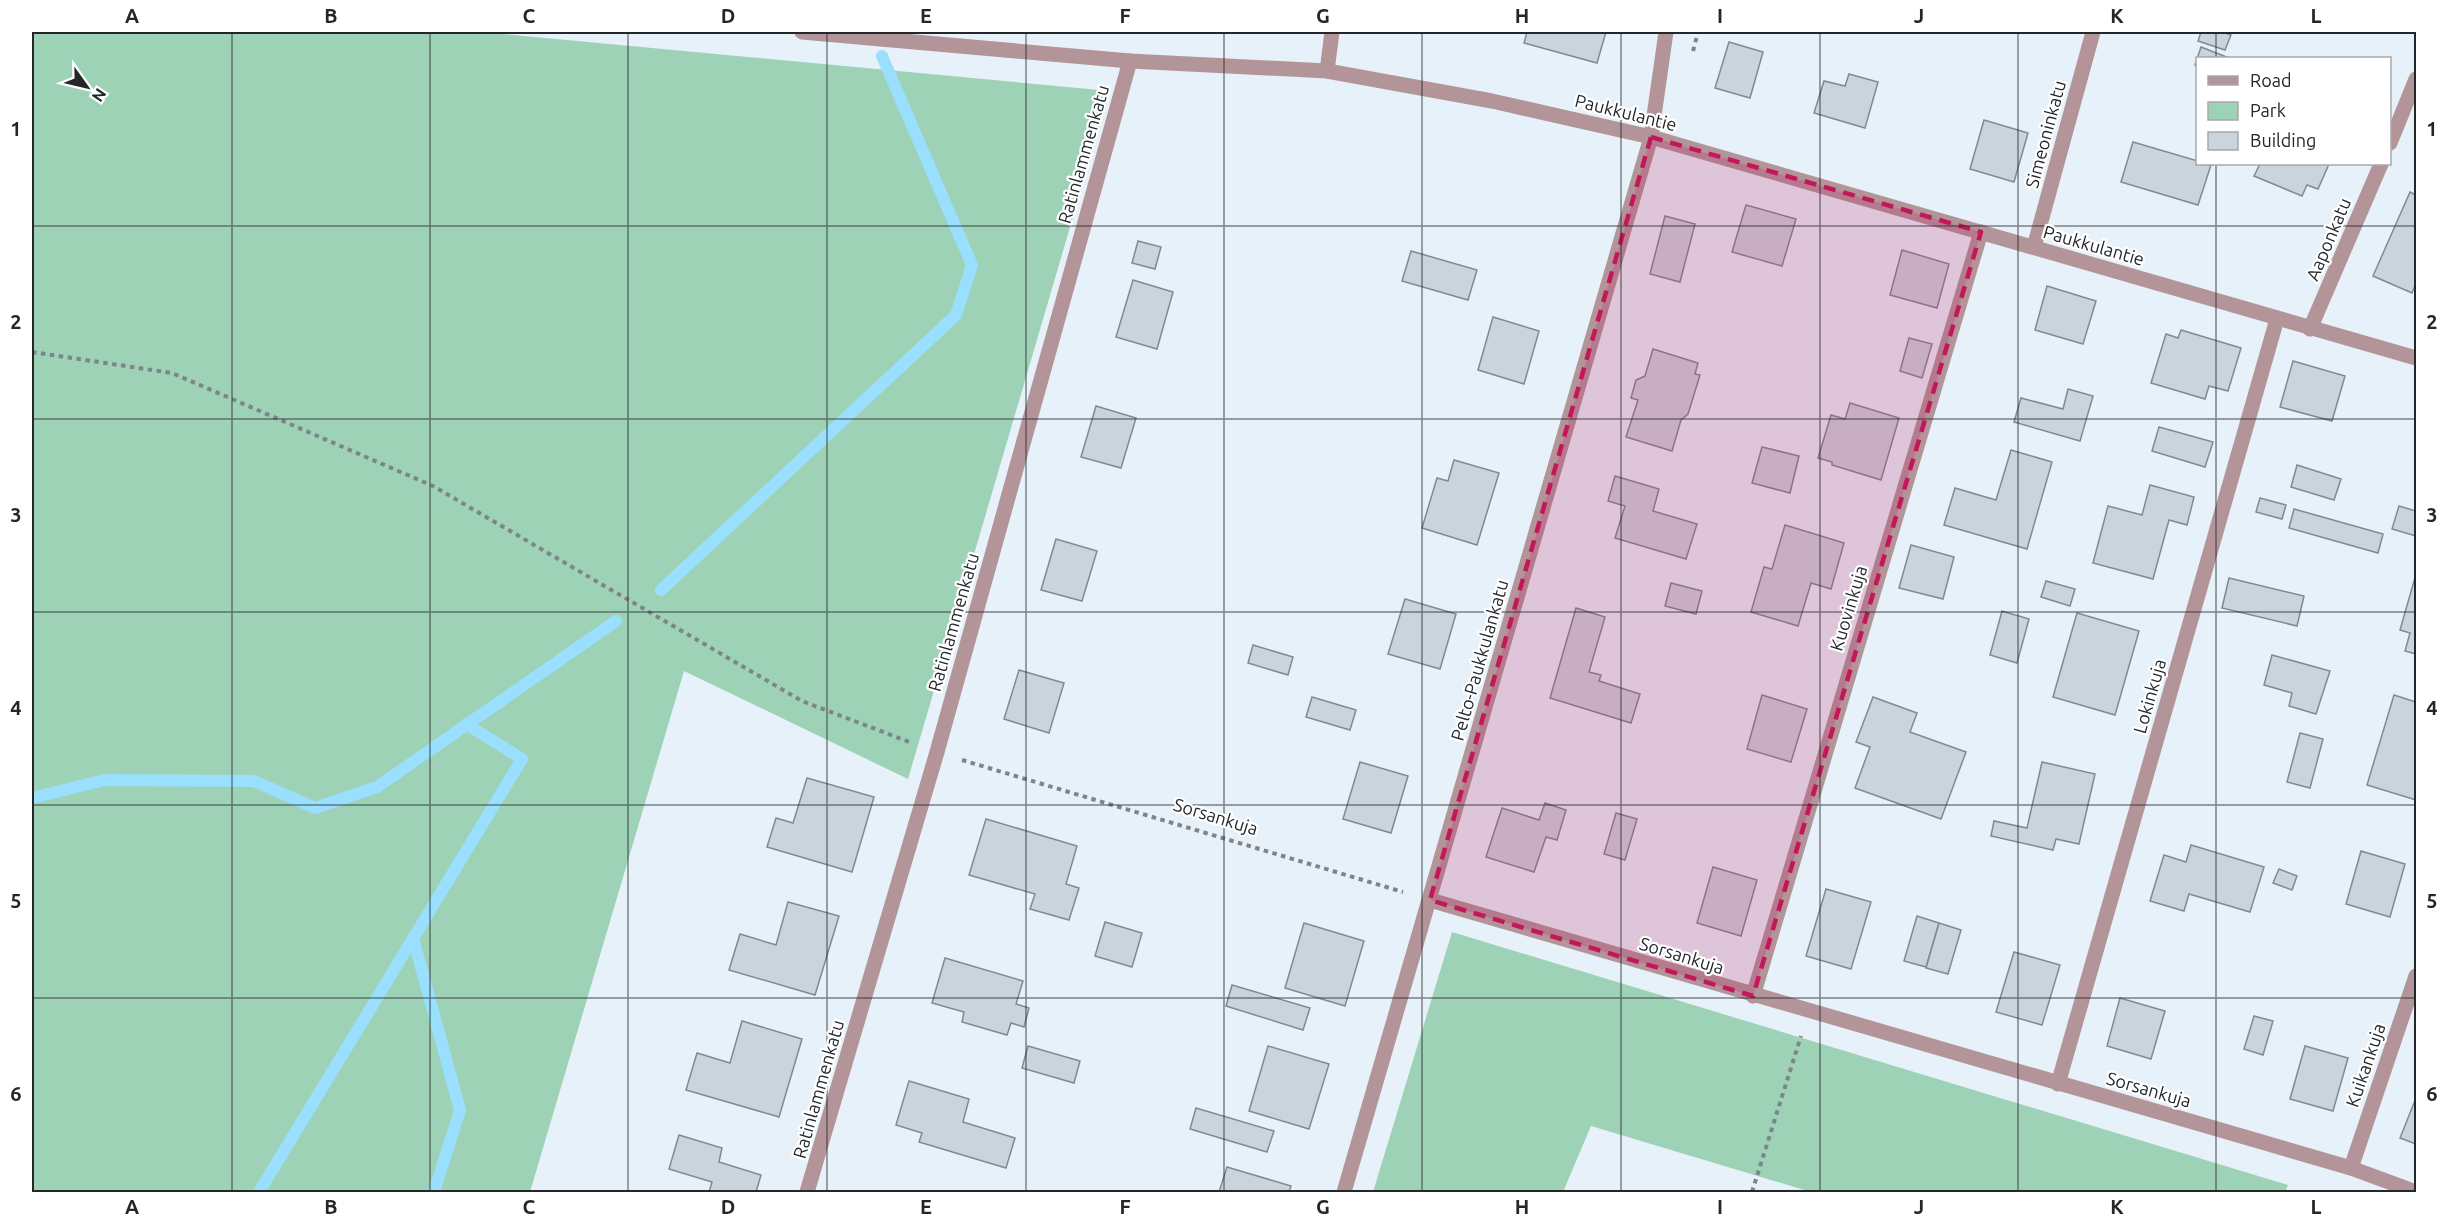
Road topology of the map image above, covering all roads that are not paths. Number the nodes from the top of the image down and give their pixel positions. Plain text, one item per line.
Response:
1 (802, 32) edge
2 (1332, 32) edge
3 (1666, 32) edge
4 (2093, 32) edge
5 (1130, 61) junction
6 (1327, 71) junction
7 (2416, 80) edge
8 (1652, 137) junction
9 (2391, 141) edge
10 (2381, 165) edge
11 (1981, 232) junction
12 (2034, 247) junction
13 (2277, 319) junction
14 (2310, 329) junction
15 (2416, 358) edge
16 (1430, 900) junction
17 (2416, 976) edge
18 (1753, 996) junction
19 (2058, 1084) junction
20 (2351, 1167) junction
21 (807, 1192) edge
22 (1344, 1192) edge
23 (2416, 1192) edge

1 - 5 street, Paukkulantie
2 - 6 street
3 - 8 street, Pelto-Paukkulankatu
4 - 12 street, Simeoninkatu
5 - 6 street, Paukkulantie
5 - 21 street, Ratinlammenkatu
6 - 8 street, Paukkulantie
7 - 9 street
8 - 11 street, Paukkulantie
8 - 16 street, Pelto-Paukkulankatu
10 - 14 street, Aaponkatu
11 - 12 street, Paukkulantie
11 - 18 street, Kuovinkuja
12 - 13 street, Paukkulantie
13 - 14 street, Paukkulantie
13 - 19 street, Lokinkuja
14 - 15 street, Paukkulantie
16 - 18 street, Sorsankuja
16 - 22 street, Pelto-Paukkulankatu
17 - 20 street, Kuikankuja
18 - 19 street, Sorsankuja
19 - 20 street, Sorsankuja
20 - 23 street, Sorsankuja

